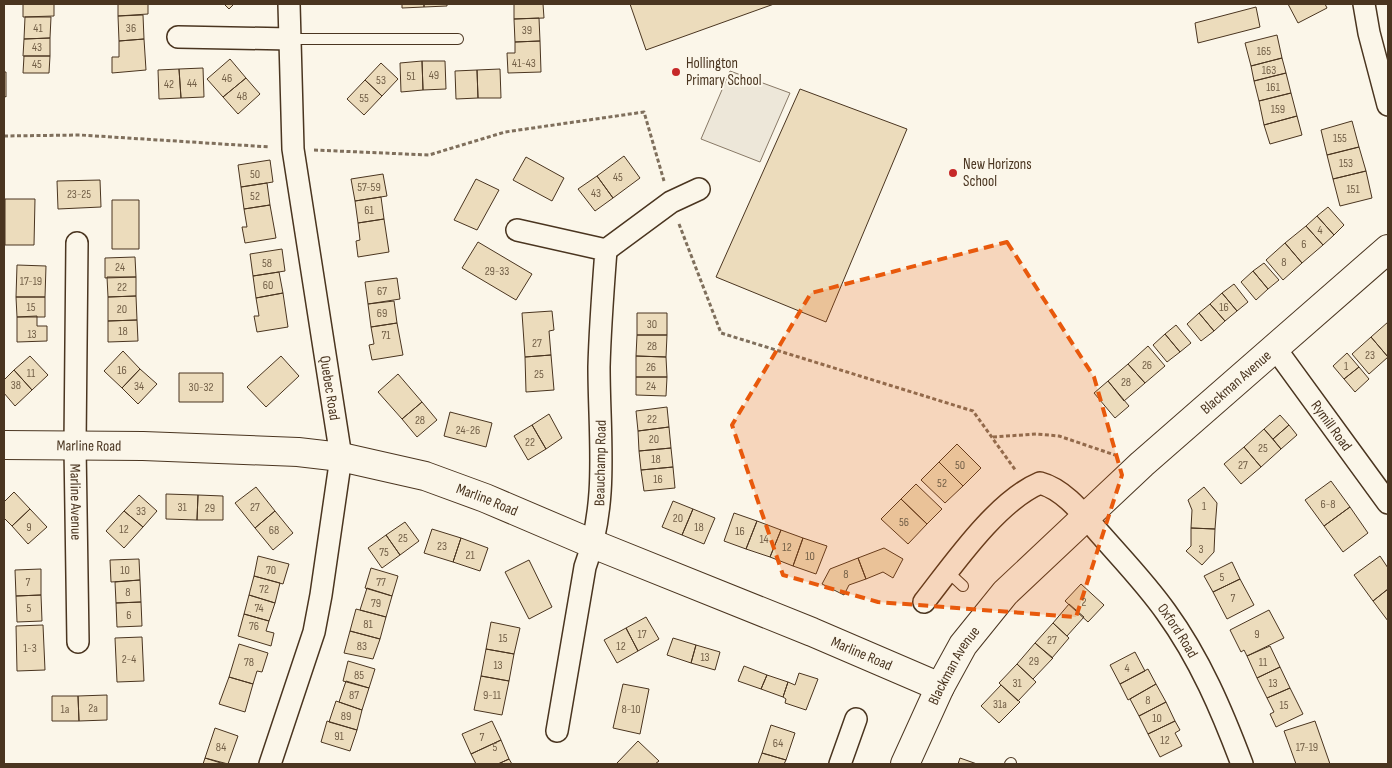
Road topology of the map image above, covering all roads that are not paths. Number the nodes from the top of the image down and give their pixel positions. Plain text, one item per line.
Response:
1 (289, 4) edge
2 (1364, 4) edge
3 (178, 37) dead end
4 (458, 38) dead end
5 (291, 39) junction
6 (1388, 105) edge
7 (699, 189) dead end
8 (517, 230) dead end
9 (77, 243) dead end
10 (606, 250) junction
11 (1388, 250) edge
12 (1275, 348) junction
13 (4, 445) edge
14 (75, 446) junction
15 (341, 457) junction
16 (1388, 503) edge
17 (1085, 517) junction
18 (593, 544) junction
19 (924, 602) dead end
20 (78, 642) dead end
21 (940, 687) junction
22 (856, 719) dead end
23 (557, 731) dead end
24 (270, 764) edge
25 (840, 764) edge
26 (905, 764) edge
27 (1242, 764) edge

1 - 5 street, Quebec Road
2 - 6 street
3 - 5 street
4 - 5 lane
5 - 15 street, Quebec Road
7 - 10 street
8 - 10 street
9 - 14 street, Marline Avenue
10 - 18 street, Beauchamp Road
11 - 12 street, Blackman Avenue
12 - 16 street, Rymill Road
12 - 17 street, Blackman Avenue
13 - 14 street, Marline Road
14 - 15 street, Marline Road
14 - 20 street, Marline Avenue
15 - 18 street, Marline Road
15 - 24 street, Quebec Road
17 - 19 street
17 - 21 street, Blackman Avenue
17 - 27 street, Oxford Road
18 - 21 street, Marline Road
18 - 23 street, Beauchamp Road
21 - 26 street, Blackman Avenue
22 - 25 street

